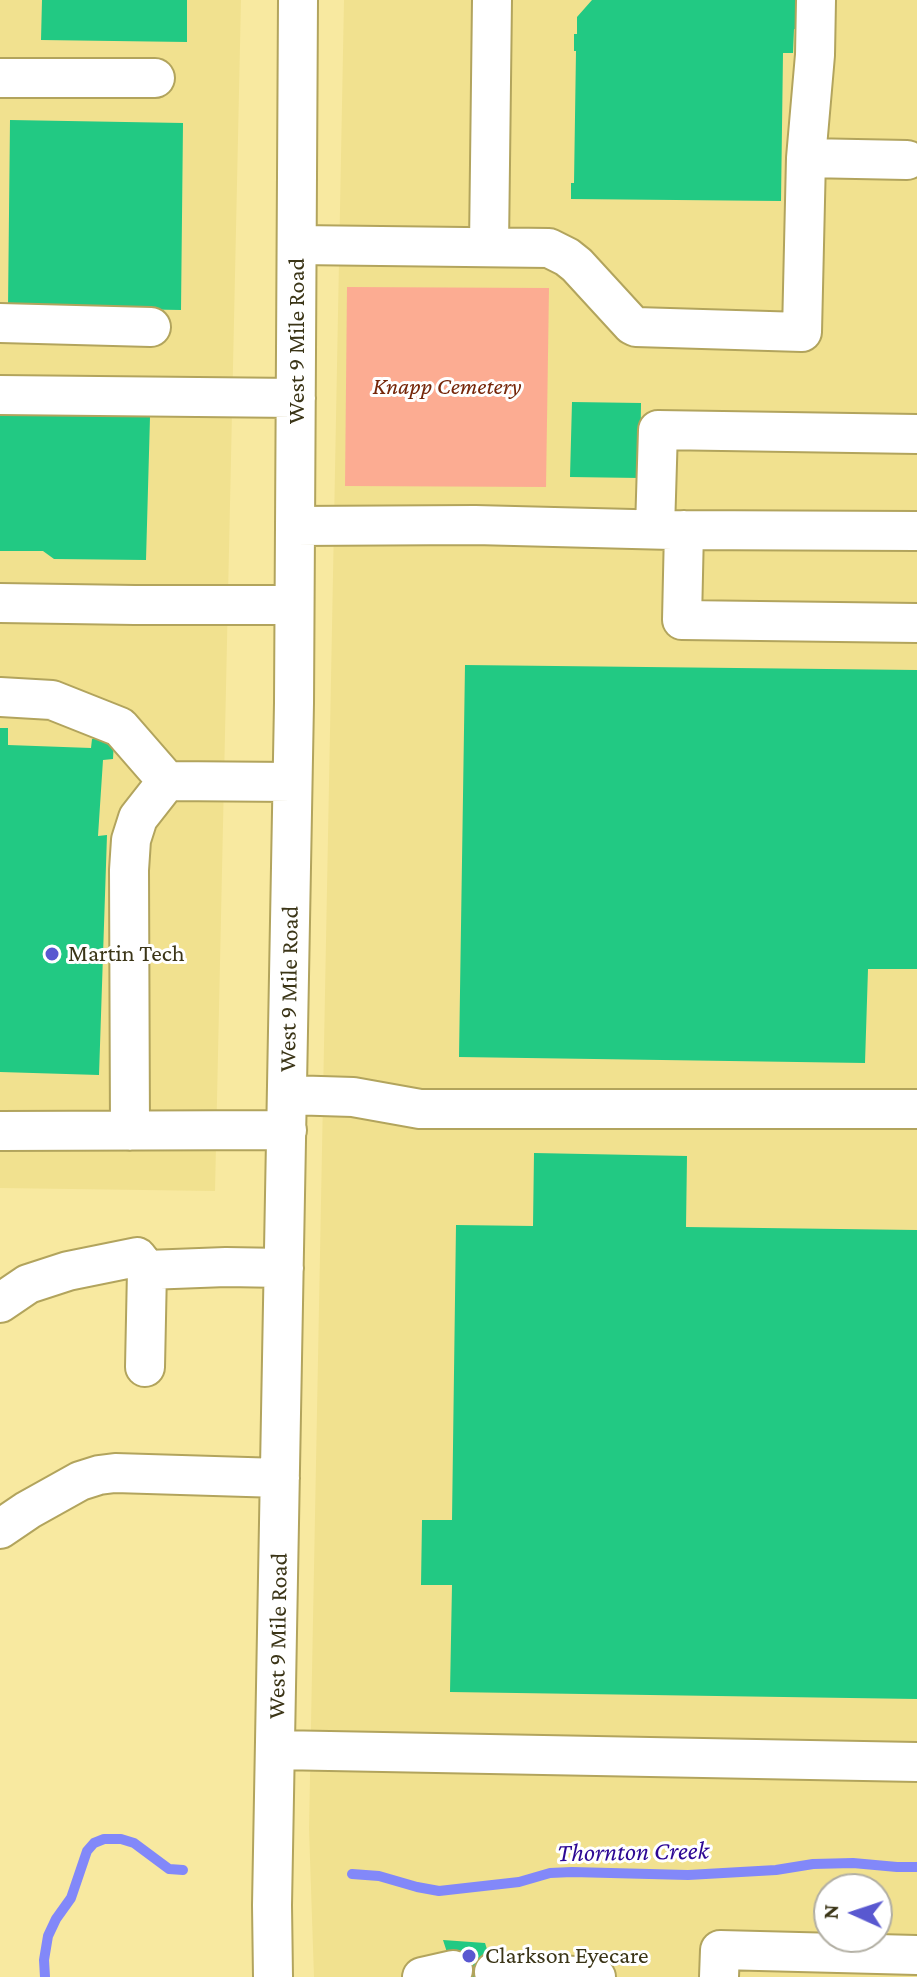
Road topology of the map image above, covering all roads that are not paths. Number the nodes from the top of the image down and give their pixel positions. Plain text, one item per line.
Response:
1 (298, 0) edge
2 (492, 0) edge
3 (816, 0) edge
4 (0, 78) edge
5 (155, 78) dead end
6 (806, 158) junction
7 (907, 160) dead end
8 (297, 245) junction
9 (489, 246) junction
10 (0, 323) edge
11 (151, 327) dead end
12 (0, 395) edge
13 (296, 398) junction
14 (917, 434) edge
15 (295, 526) junction
16 (669, 529) junction
17 (917, 531) edge
18 (0, 603) edge
19 (294, 605) junction
20 (917, 623) edge
21 (0, 697) edge
22 (167, 781) junction
23 (292, 782) junction
24 (917, 1109) edge
25 (287, 1113) junction
26 (0, 1131) edge
27 (130, 1131) junction
28 (284, 1268) junction
29 (147, 1270) junction
30 (0, 1303) edge
31 (145, 1367) dead end
32 (280, 1478) junction
33 (0, 1529) edge
34 (276, 1750) junction
35 (917, 1762) edge
36 (917, 1955) edge
37 (494, 1972) dead end
38 (273, 1977) edge
39 (596, 1977) edge
40 (719, 1977) edge

1 - 8 street, West 9 Mile Road
2 - 9 street
3 - 6 street
4 - 5 street
6 - 7 street
6 - 9 street
8 - 9 street
8 - 13 street, West 9 Mile Road
10 - 11 street
12 - 13 street
13 - 15 street, West 9 Mile Road
14 - 16 street
15 - 16 street
15 - 19 street, West 9 Mile Road
16 - 17 street
16 - 20 street
18 - 19 street
19 - 23 street, West 9 Mile Road
21 - 22 street
22 - 23 street
22 - 27 street
23 - 25 street, West 9 Mile Road
24 - 25 street
25 - 27 street
25 - 28 street, West 9 Mile Road
26 - 27 street
28 - 29 street
28 - 32 street, West 9 Mile Road
29 - 30 street
29 - 31 street
32 - 33 street
32 - 34 street, West 9 Mile Road
34 - 35 street
34 - 38 street, West 9 Mile Road
36 - 40 street
37 - 39 street

